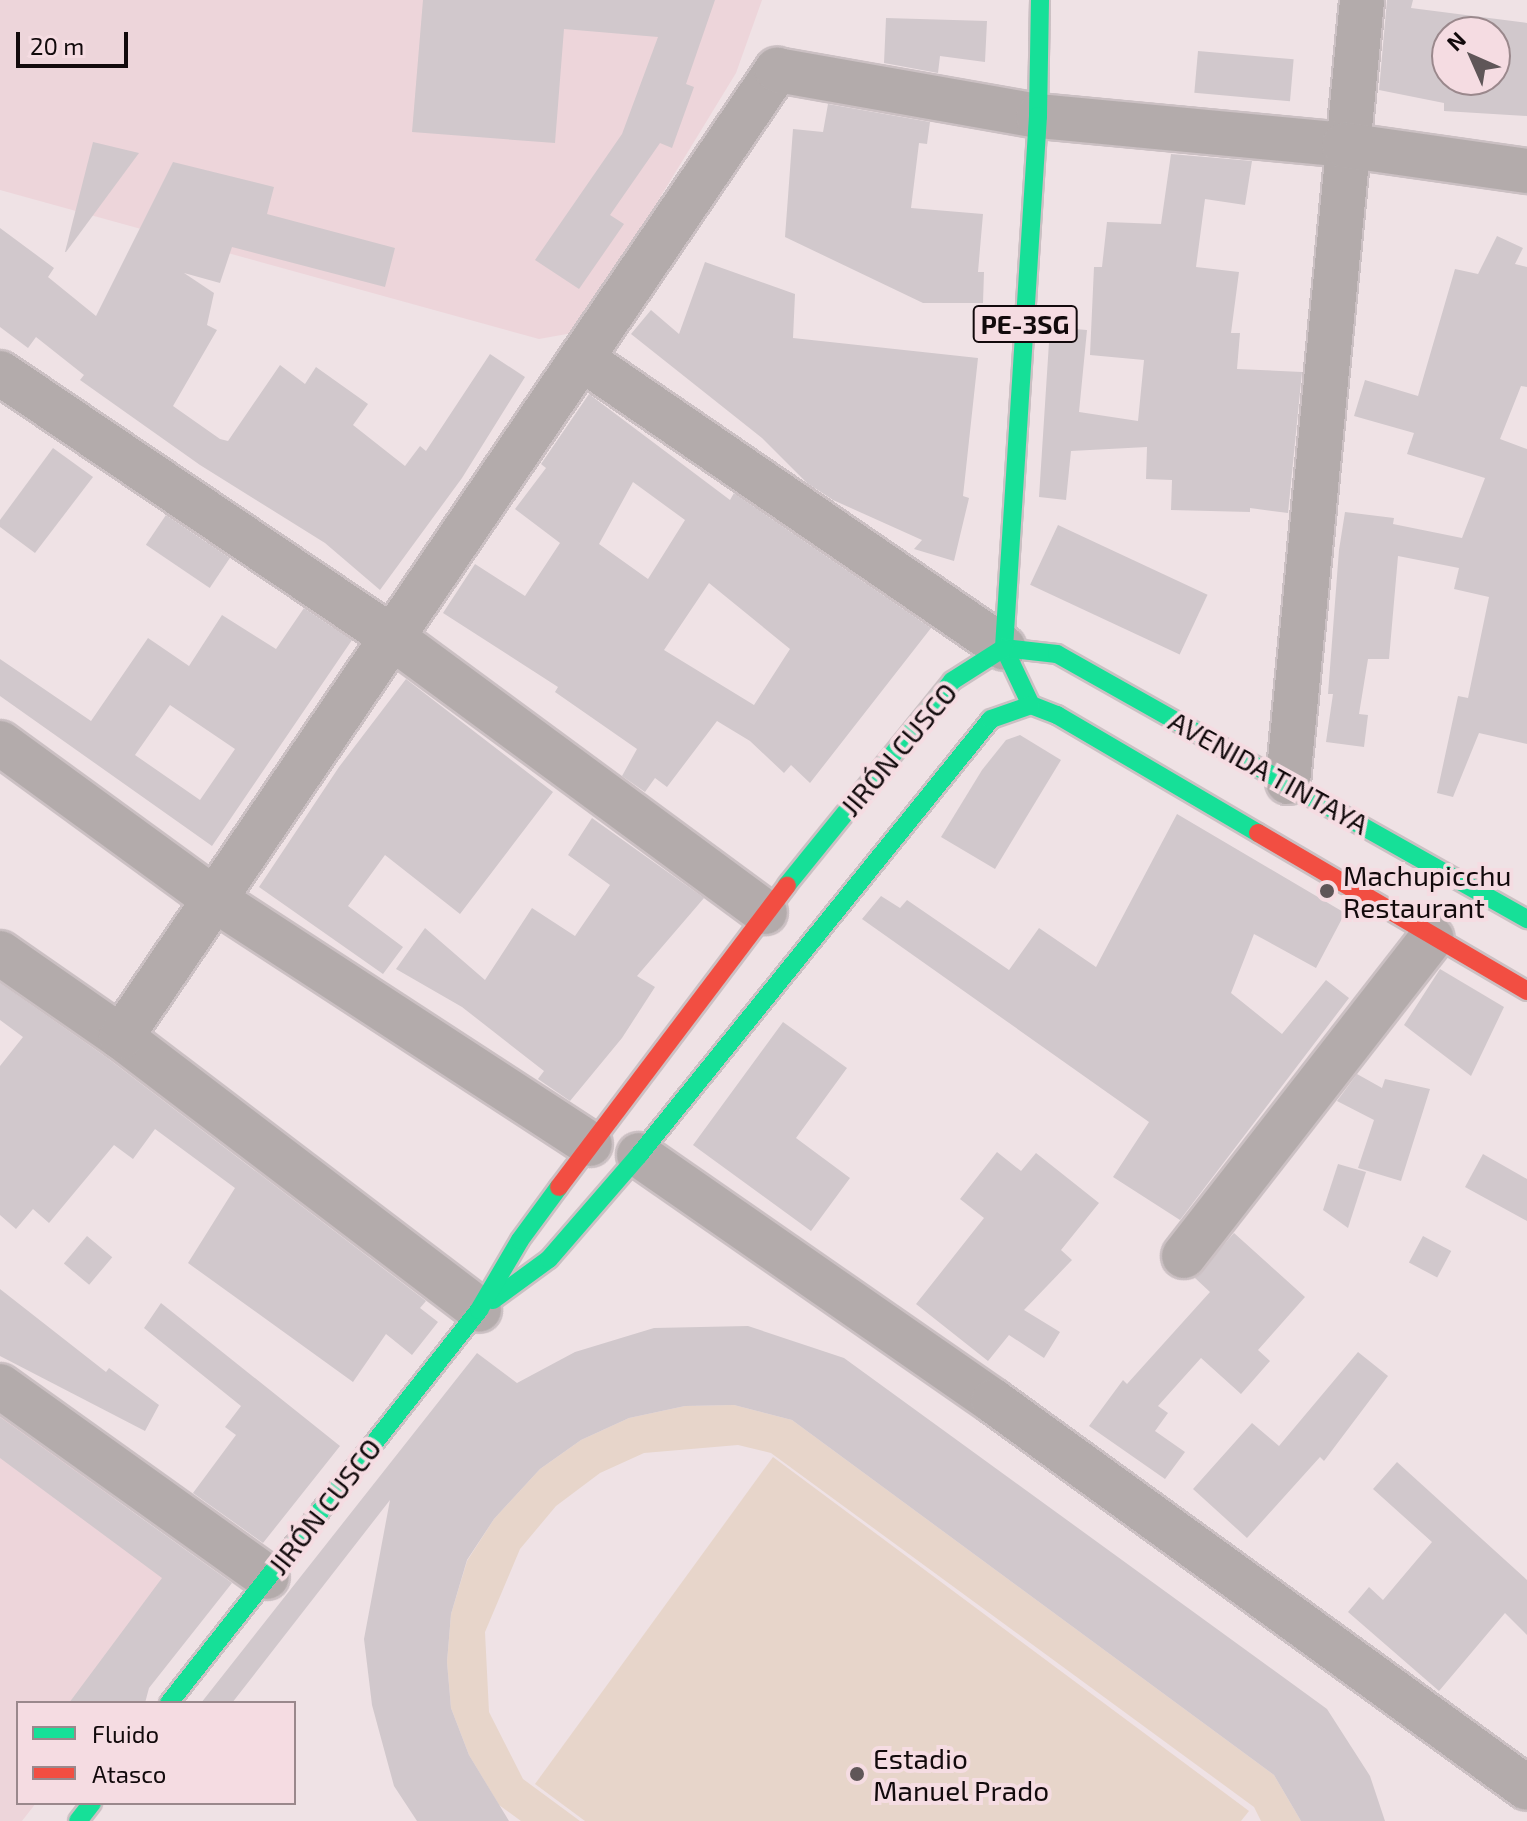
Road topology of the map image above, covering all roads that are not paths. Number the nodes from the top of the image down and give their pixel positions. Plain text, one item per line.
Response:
1 (1040, 0) edge
2 (1362, 0) edge
3 (1038, 116) junction
4 (1344, 145) junction
5 (1527, 171) edge
6 (582, 359) junction
7 (0, 373) edge
8 (393, 638) junction
9 (1004, 648) junction
10 (1031, 705) junction
11 (0, 743) edge
12 (1288, 782) junction
13 (217, 901) junction
14 (765, 912) junction
15 (1527, 919) edge
16 (1432, 938) junction
17 (0, 953) edge
18 (1527, 991) edge
19 (121, 1037) junction
20 (590, 1144) junction
21 (639, 1155) junction
22 (1184, 1256) dead end
23 (479, 1310) junction
24 (0, 1386) edge
25 (267, 1577) junction
26 (171, 1701) edge
27 (1527, 1788) edge
28 (90, 1805) edge
29 (78, 1821) edge

1 - 3 street, PE-3SG
2 - 4 street
3 - 4 street
3 - 6 street
3 - 9 street, PE-3SG
4 - 5 street
4 - 12 street
6 - 8 street
6 - 9 street
7 - 8 street
8 - 13 street
8 - 14 street
9 - 10 street, PE-3SG
9 - 12 street, AVENIDA TINTAYA
9 - 14 street, JIRÓN CUSCO
10 - 16 street, AVENIDA TINTAYA
10 - 21 street, JIRÓN CUSCO
11 - 13 street
12 - 15 street, AVENIDA TINTAYA
13 - 19 street
13 - 20 street
14 - 20 street, JIRÓN CUSCO
16 - 18 street, AVENIDA TINTAYA
16 - 22 street
17 - 19 street
19 - 23 street
20 - 23 street, JIRÓN CUSCO
21 - 23 street, JIRÓN CUSCO
21 - 27 street
23 - 25 street, JIRÓN CUSCO
24 - 25 street
25 - 26 street, JIRÓN CUSCO
28 - 29 street

